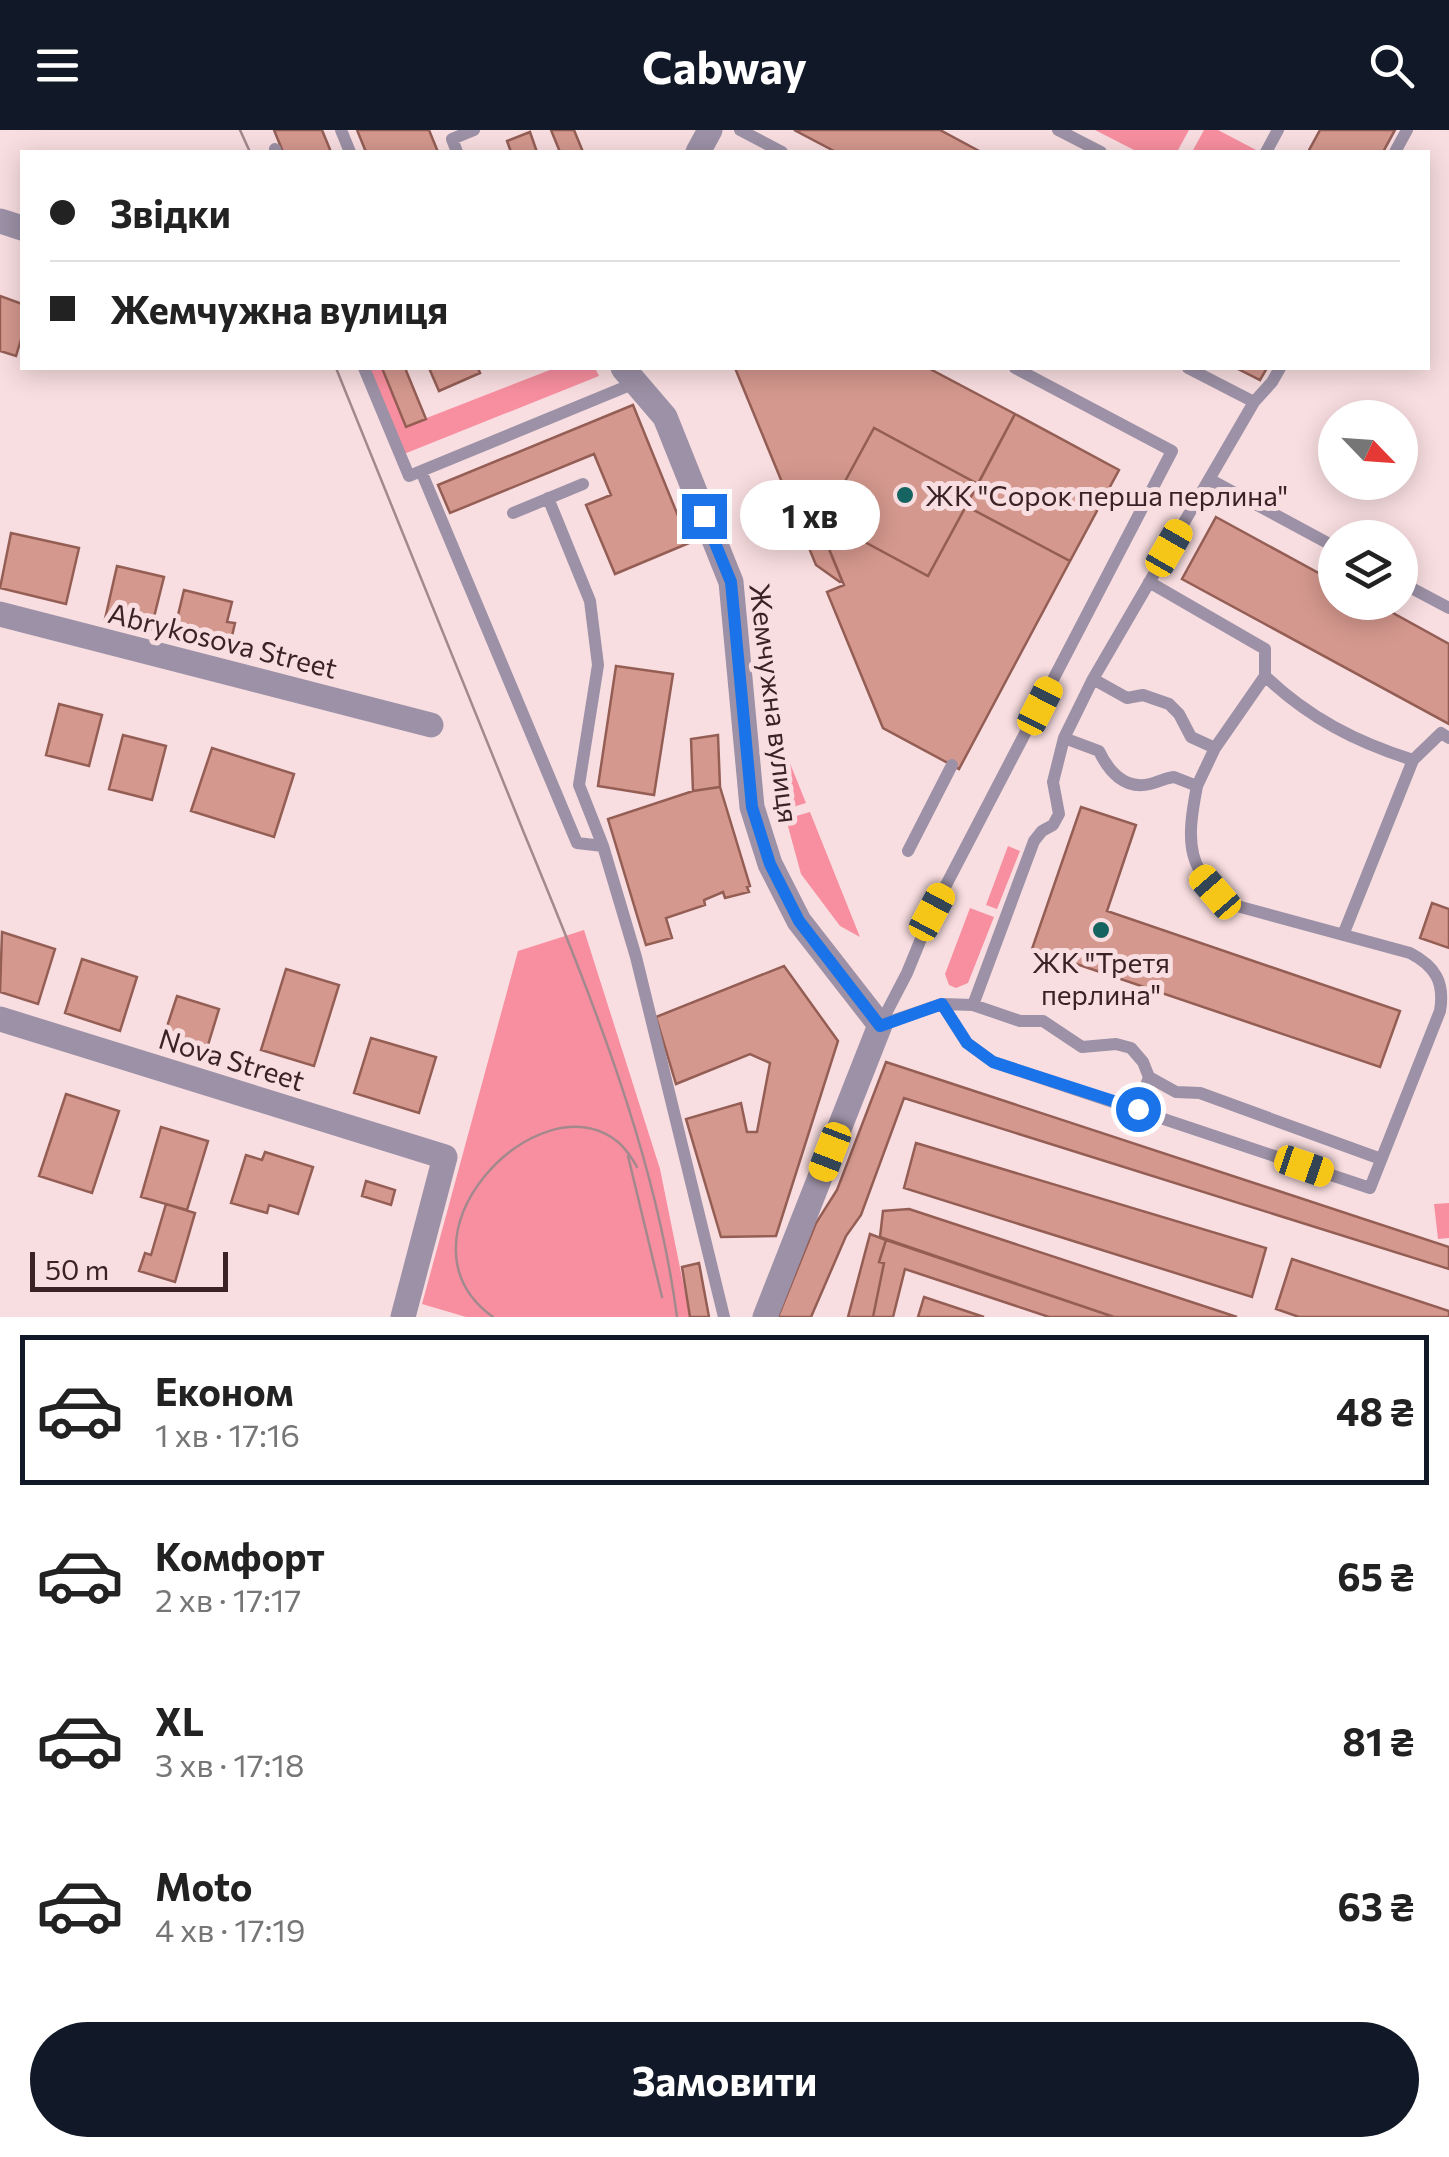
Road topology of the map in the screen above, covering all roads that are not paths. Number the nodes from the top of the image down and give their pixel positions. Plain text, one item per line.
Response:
1 (474, 130) edge
2 (740, 130) edge
3 (1058, 130) edge
4 (457, 150) edge
5 (778, 150) edge
6 (1096, 150) edge
7 (365, 370) edge
8 (1018, 370) edge
9 (1192, 370) edge
10 (1279, 370) edge
11 (633, 380) edge
12 (1254, 402) junction
13 (422, 474) junction
14 (1208, 479) junction
15 (582, 484) dead end
16 (548, 498) junction
17 (514, 513) dead end
18 (1318, 538) edge
19 (1149, 582) junction
20 (1418, 592) edge
21 (1449, 608) edge
22 (0, 614) edge
23 (1265, 676) junction
24 (1093, 679) junction
25 (431, 725) dead end
26 (1064, 738) junction
27 (1449, 738) edge
28 (1215, 748) junction
29 (1413, 760) junction
30 (952, 765) dead end
31 (1196, 786) junction
32 (603, 846) junction
33 (908, 851) dead end
34 (1343, 936) junction
35 (942, 1004) junction
36 (973, 1005) junction
37 (0, 1018) edge
38 (880, 1026) junction
39 (1149, 1077) junction
40 (1138, 1109) junction
41 (1381, 1158) junction
42 (403, 1317) edge
43 (724, 1317) edge
44 (765, 1317) edge

1 - 4 lane
2 - 5 lane
3 - 6 lane
7 - 13 lane
8 - 38 lane
9 - 12 lane
10 - 12 lane
11 - 13 lane
11 - 38 street, Жемчужна вулиця
12 - 14 lane
13 - 32 lane
14 - 18 lane
14 - 19 lane
15 - 16 lane
16 - 17 lane
16 - 32 lane
19 - 23 lane
19 - 24 lane
20 - 21 lane
22 - 25 street, Abrykosova Street
23 - 28 lane
23 - 29 lane
24 - 26 lane
24 - 28 lane
26 - 31 lane
26 - 36 lane
27 - 29 lane
28 - 31 lane
29 - 34 lane
30 - 33 lane
31 - 34 lane
32 - 43 lane
34 - 41 lane
35 - 36 lane
35 - 38 lane
35 - 40 lane
36 - 39 lane
37 - 42 street, Nova Street
38 - 44 street
39 - 40 lane
39 - 41 lane
40 - 41 lane

